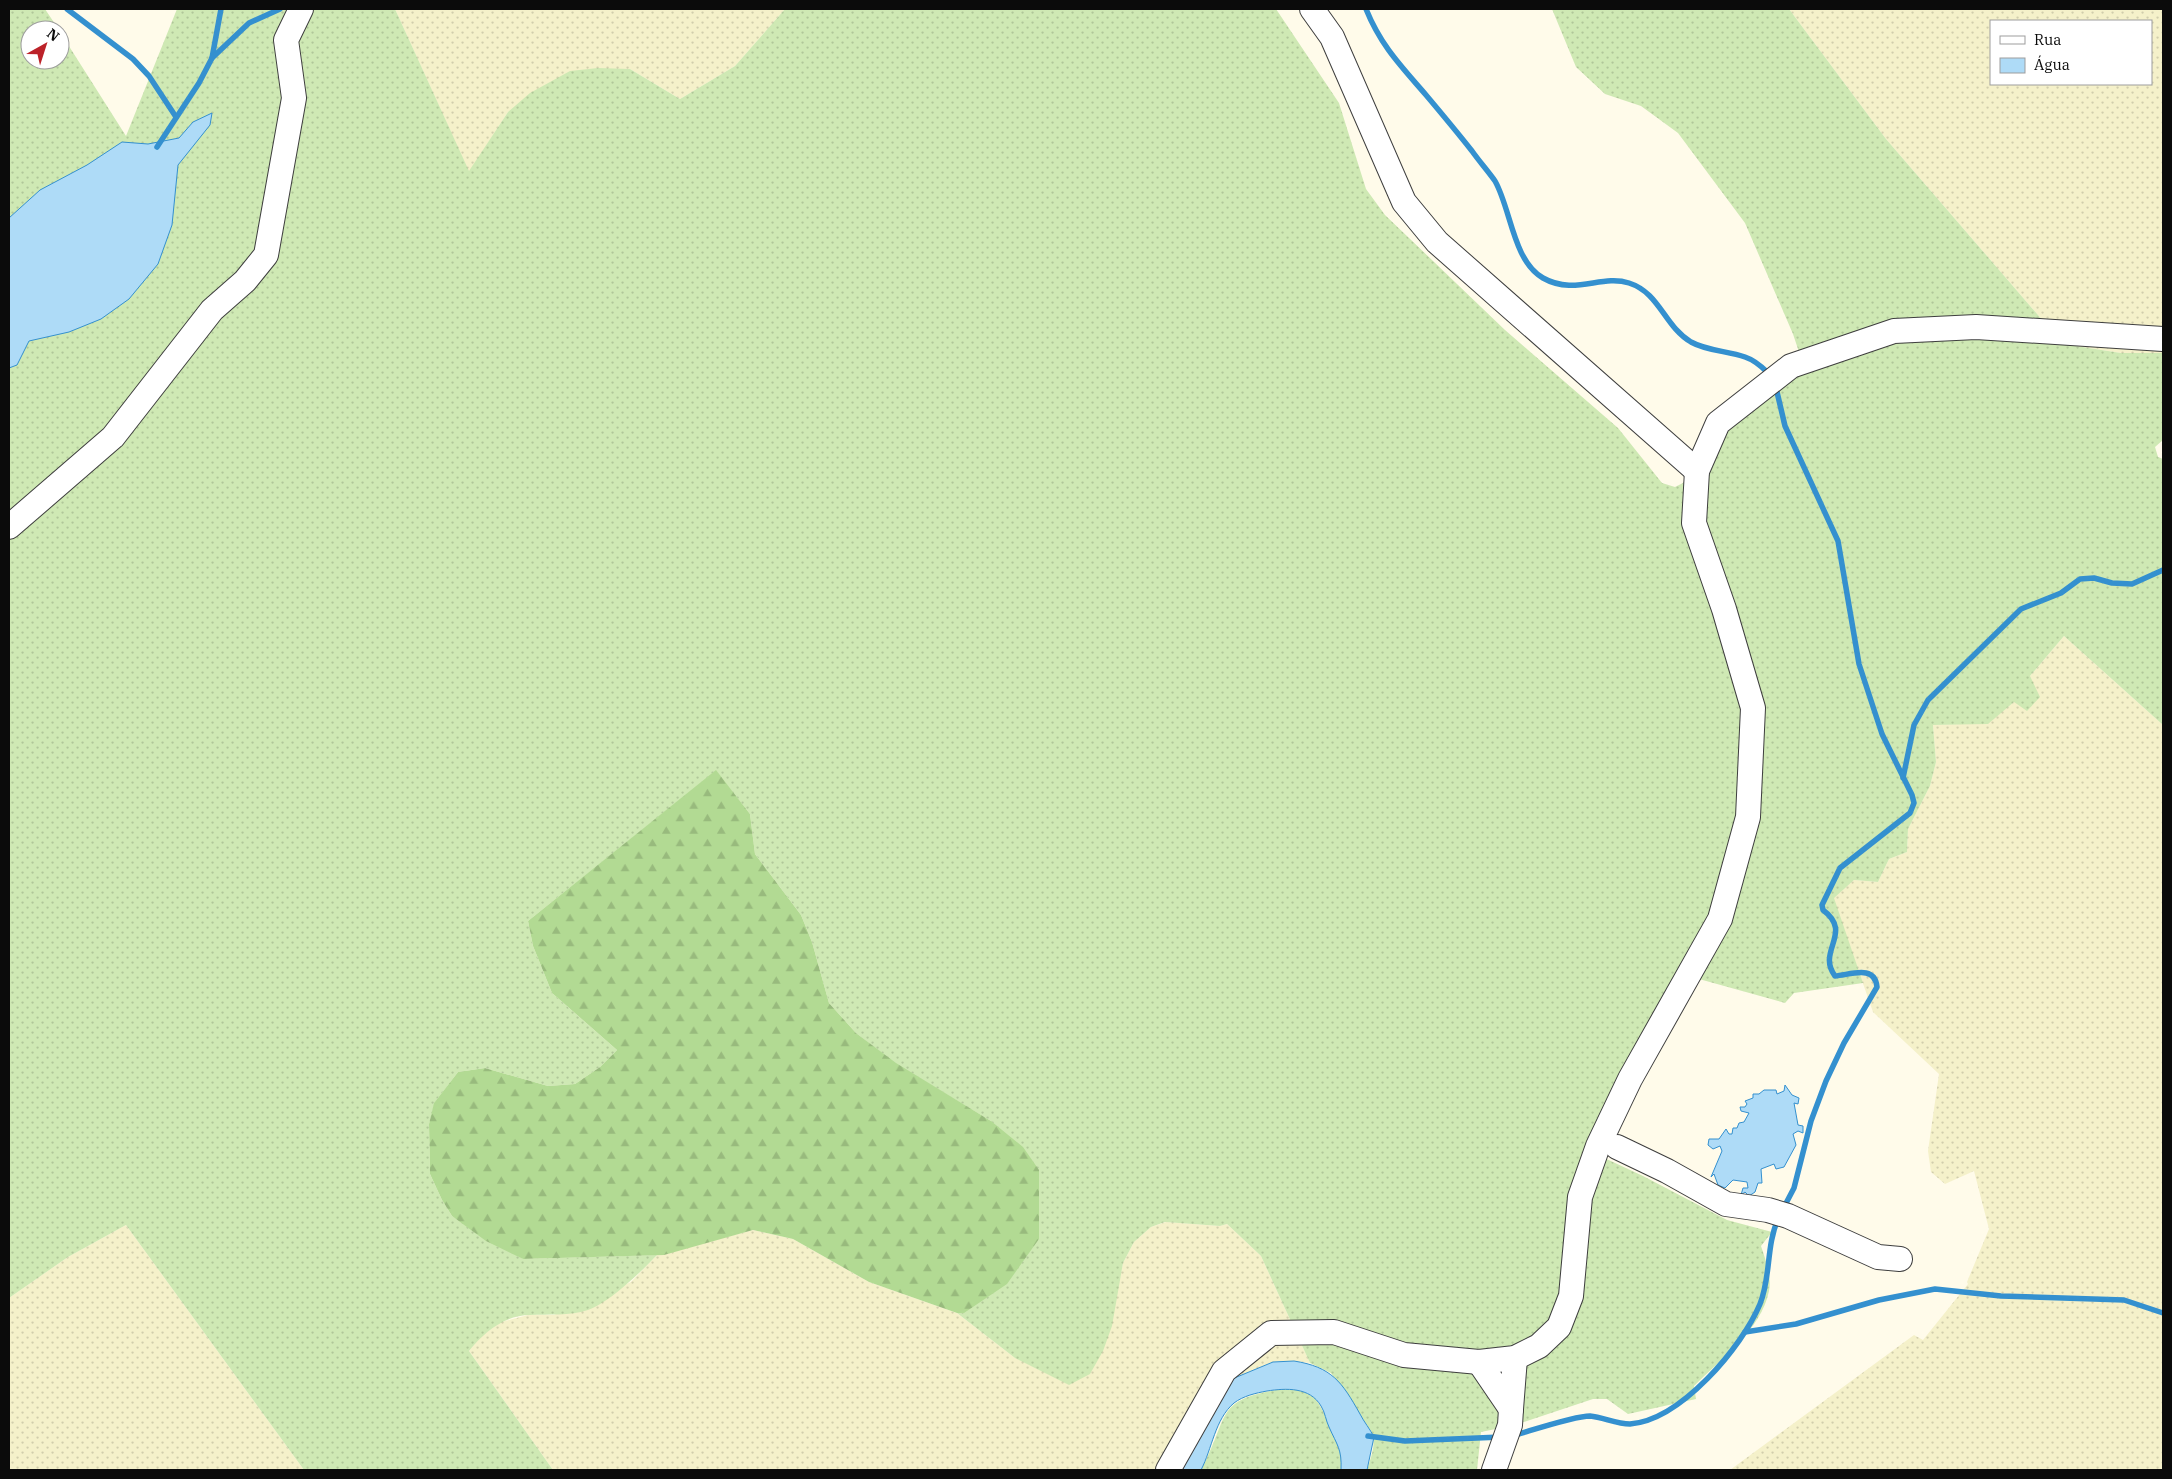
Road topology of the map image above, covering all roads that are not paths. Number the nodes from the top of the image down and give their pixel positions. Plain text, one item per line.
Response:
1 (300, 9) edge
2 (1312, 9) edge
3 (2163, 340) edge
4 (1698, 471) junction
5 (9, 527) edge
6 (1607, 1141) junction
7 (1900, 1259) dead end
8 (1515, 1358) junction
9 (1479, 1362) junction
10 (1511, 1417) junction
11 (1498, 1459) edge
12 (1168, 1470) edge

1 - 5 street
2 - 4 street
3 - 4 street
4 - 6 street
6 - 7 street
6 - 8 street
8 - 9 street
8 - 10 street
9 - 10 street
9 - 12 street
10 - 11 street

